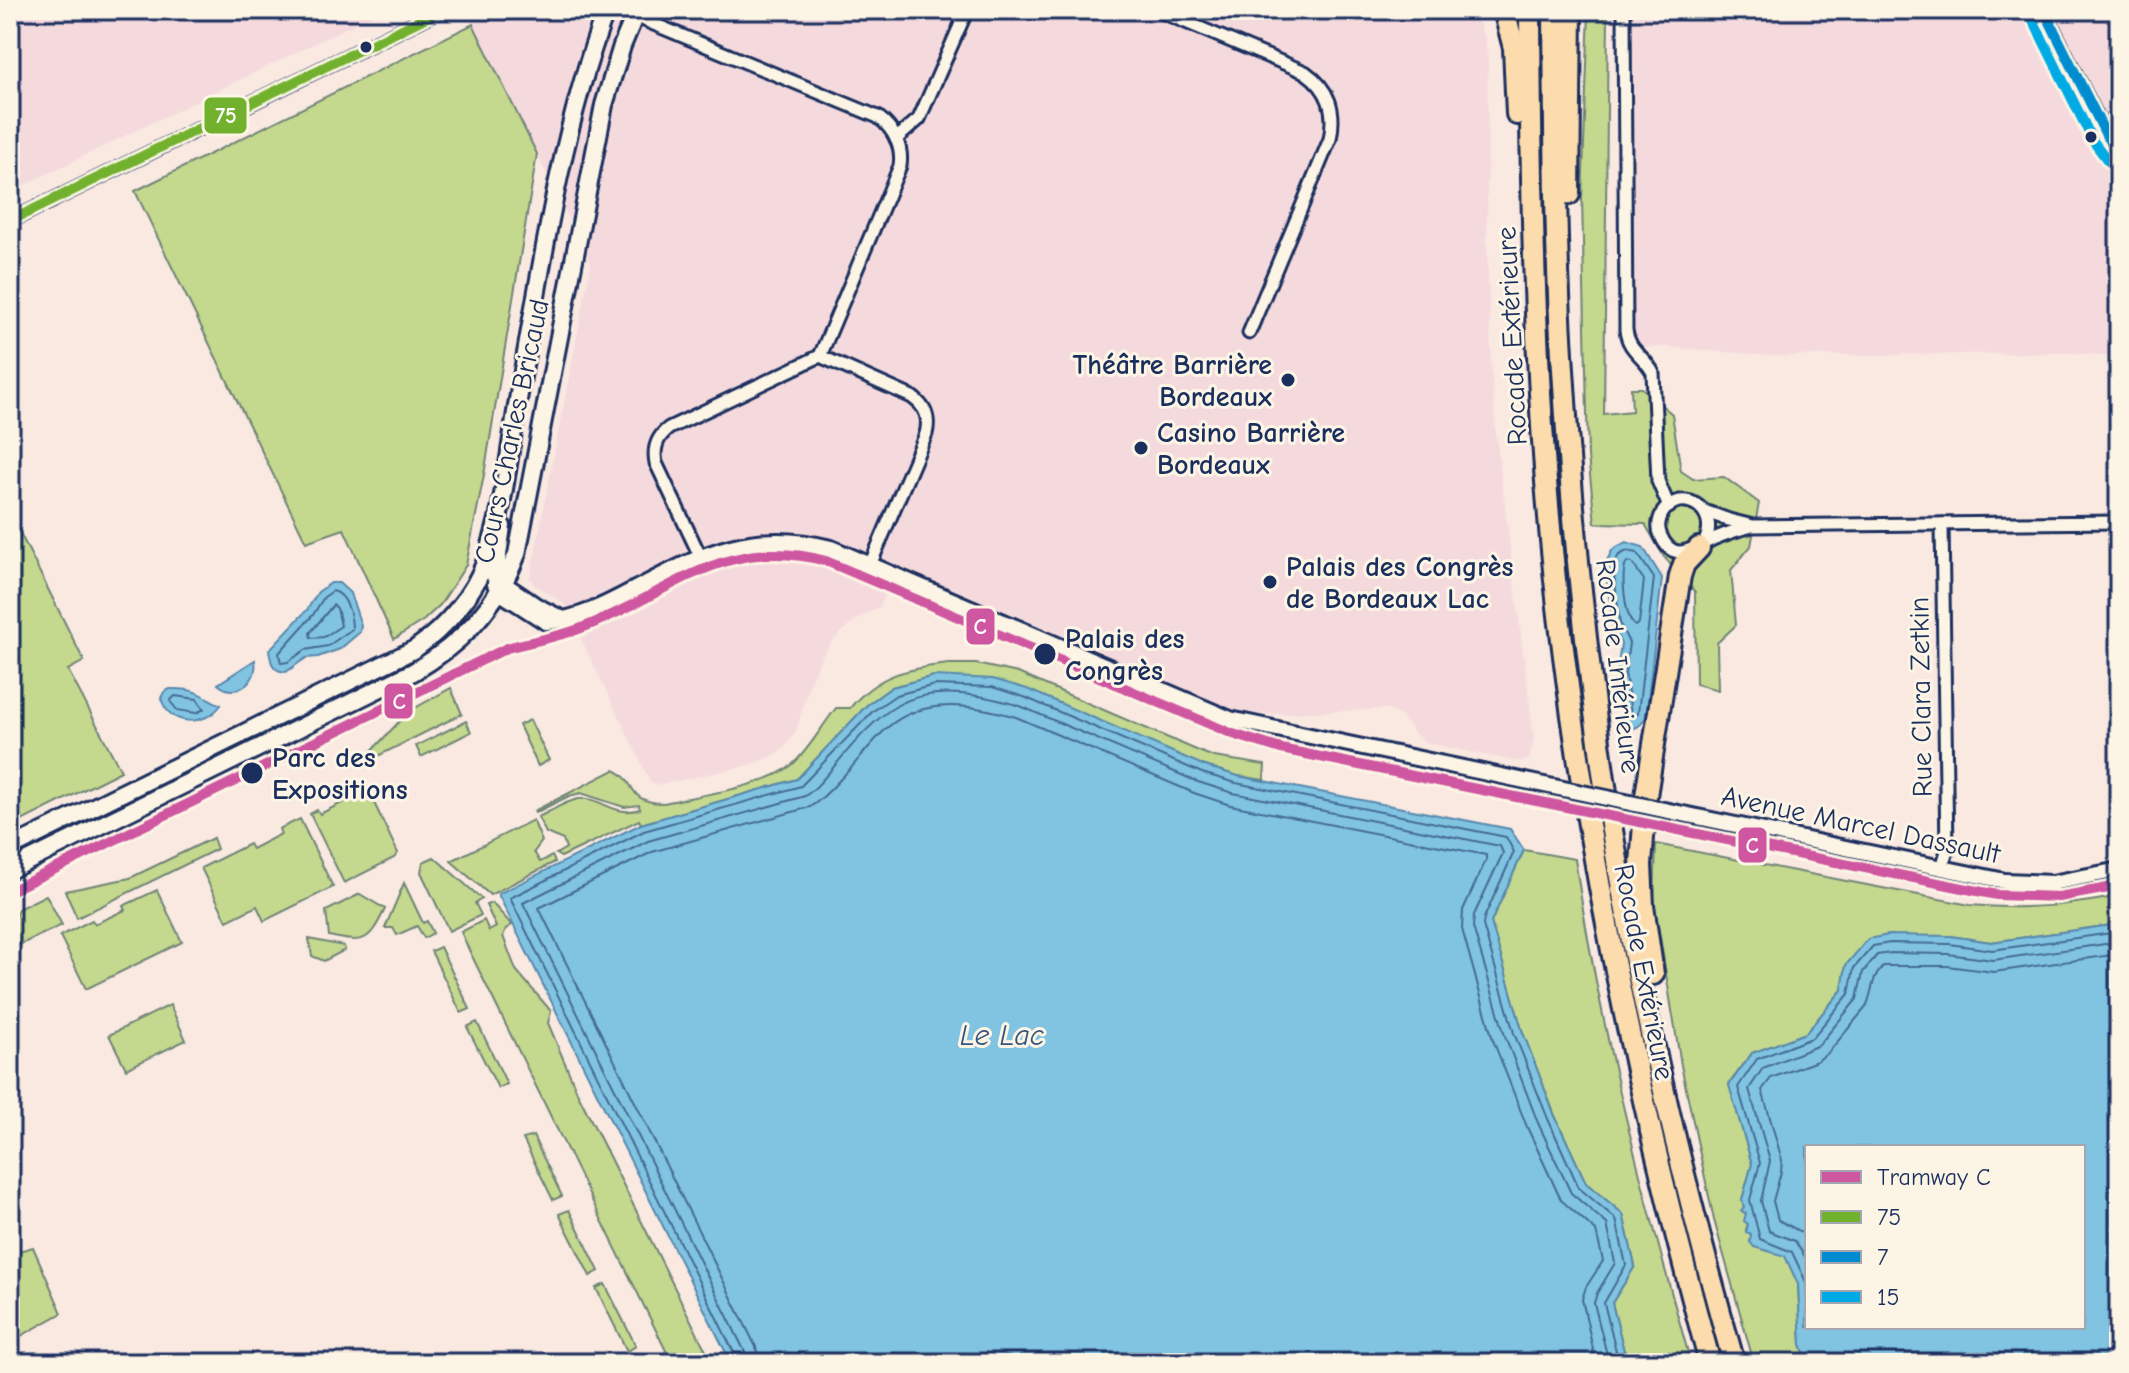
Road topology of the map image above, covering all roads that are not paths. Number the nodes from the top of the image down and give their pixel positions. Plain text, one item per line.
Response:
1 (441, 10) edge
2 (606, 10) edge
3 (967, 10) edge
4 (1157, 10) edge
5 (1504, 10) edge
6 (1530, 10) edge
7 (1554, 10) edge
8 (1573, 10) edge
9 (1624, 10) edge
10 (2044, 10) edge
11 (631, 12) edge
12 (896, 139) junction
13 (2119, 152) edge
14 (10, 221) edge
15 (1249, 333) dead end
16 (1538, 353) junction
17 (1562, 354) junction
18 (820, 356) junction
19 (1669, 507) junction
20 (1704, 511) junction
21 (2119, 522) edge
22 (1942, 524) junction
23 (1753, 526) junction
24 (1702, 545) junction
25 (701, 558) junction
26 (870, 565) junction
27 (495, 581) junction
28 (10, 848) edge
29 (1942, 868) junction
30 (10, 870) edge
31 (2119, 870) edge
32 (1694, 1211) junction
33 (1710, 1363) edge
34 (1734, 1363) edge

1 - 14 street
2 - 27 main road, Cours Charles Bricaud
3 - 12 street
4 - 15 street
5 - 16 highway
6 - 16 highway, Rocade Extérieure
7 - 17 highway, Rocade Intérieure
8 - 17 highway
9 - 19 street
10 - 13 street
11 - 12 street
11 - 27 main road, Cours Charles Bricaud
12 - 18 street
16 - 33 highway, Rocade Extérieure
17 - 32 highway, Rocade Intérieure
18 - 25 street
18 - 26 street
19 - 20 street
19 - 24 street
20 - 23 street
20 - 24 street
21 - 22 street
22 - 23 street
22 - 29 street, Rue Clara Zetkin
23 - 24 street
24 - 32 highway
25 - 26 street, Avenue Marcel Dassault
25 - 27 street, Avenue Marcel Dassault
26 - 29 street, Avenue Marcel Dassault, bridge
27 - 28 main road, Cours Charles Bricaud
27 - 30 main road, Cours Charles Bricaud
29 - 31 street, Avenue Marcel Dassault
32 - 34 highway, Rocade Intérieure

